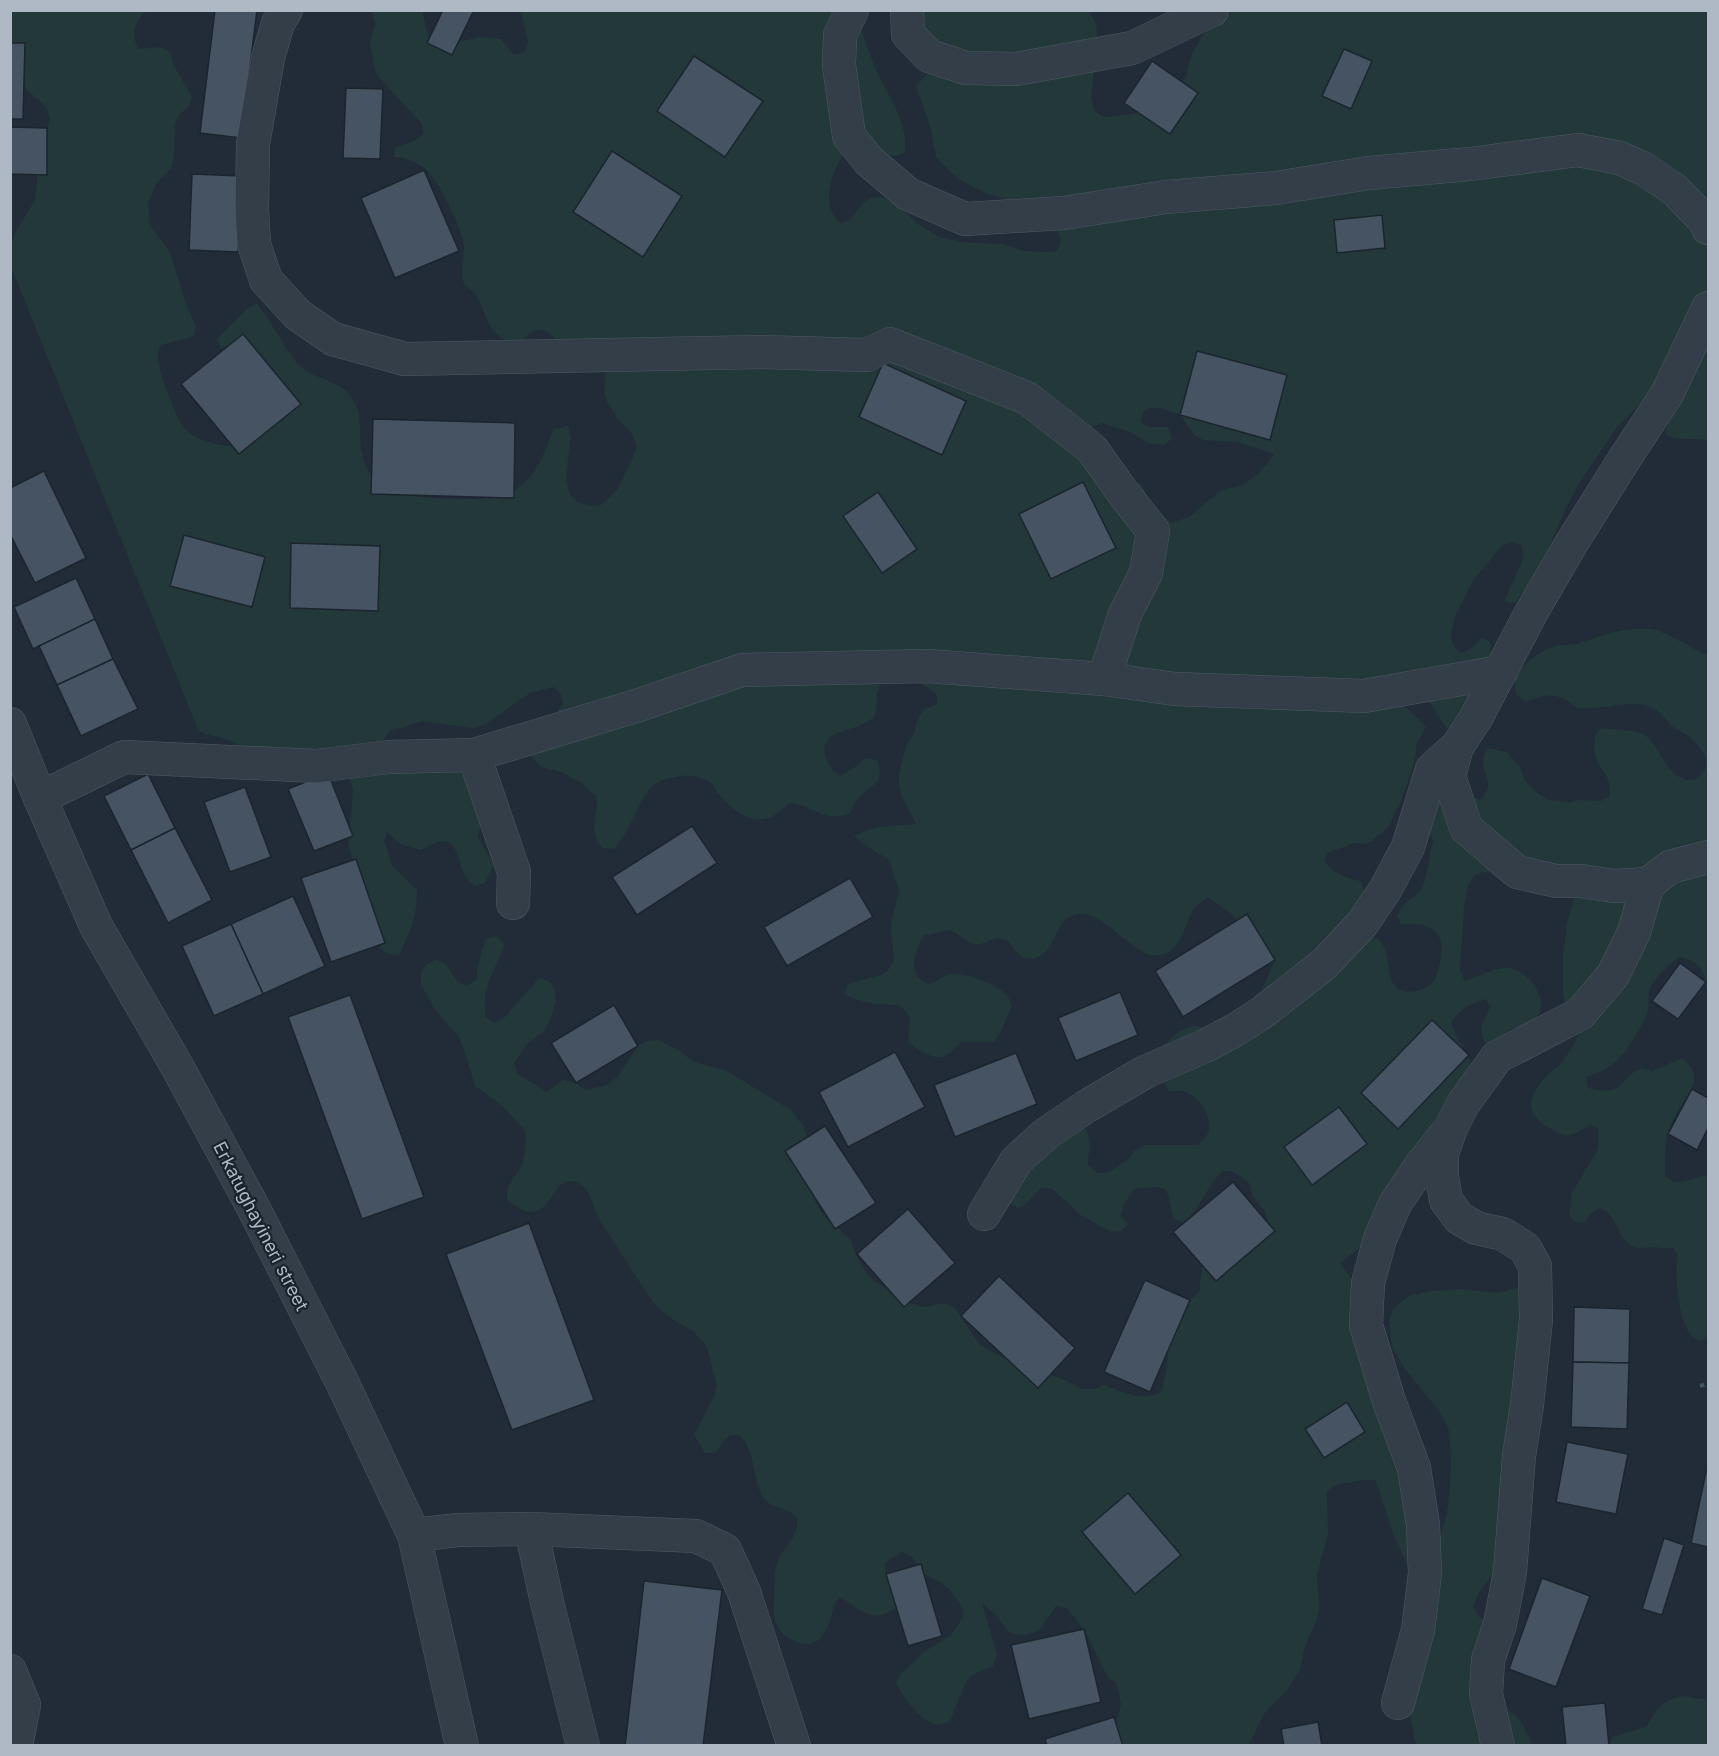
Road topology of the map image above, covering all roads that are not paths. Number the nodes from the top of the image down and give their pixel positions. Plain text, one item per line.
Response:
1 (286, 10) edge
2 (852, 10) edge
3 (907, 10) edge
4 (1212, 10) edge
5 (1708, 228) edge
6 (1708, 308) edge
7 (1501, 672) junction
8 (1104, 679) junction
9 (10, 724) edge
10 (1457, 747) junction
11 (474, 755) junction
12 (39, 798) junction
13 (1708, 857) edge
14 (1648, 884) junction
15 (513, 903) dead end
16 (1451, 1128) junction
17 (984, 1214) dead end
18 (531, 1529) junction
19 (414, 1535) junction
20 (10, 1671) edge
21 (1398, 1703) dead end
22 (16, 1746) edge
23 (462, 1746) edge
24 (583, 1746) edge
25 (794, 1746) edge
26 (1498, 1746) edge

1 - 8 street
2 - 5 street
3 - 4 street
6 - 7 street
7 - 8 street
7 - 10 street
8 - 11 street
9 - 12 street, Erkatughayineri street
10 - 14 street
10 - 17 street
11 - 12 street
11 - 15 street
12 - 19 street, Erkatughayineri street
13 - 14 street
14 - 16 street
16 - 21 street
16 - 26 street
18 - 19 street
18 - 24 street
18 - 25 street
19 - 23 street, Erkatughayineri street
20 - 22 street

